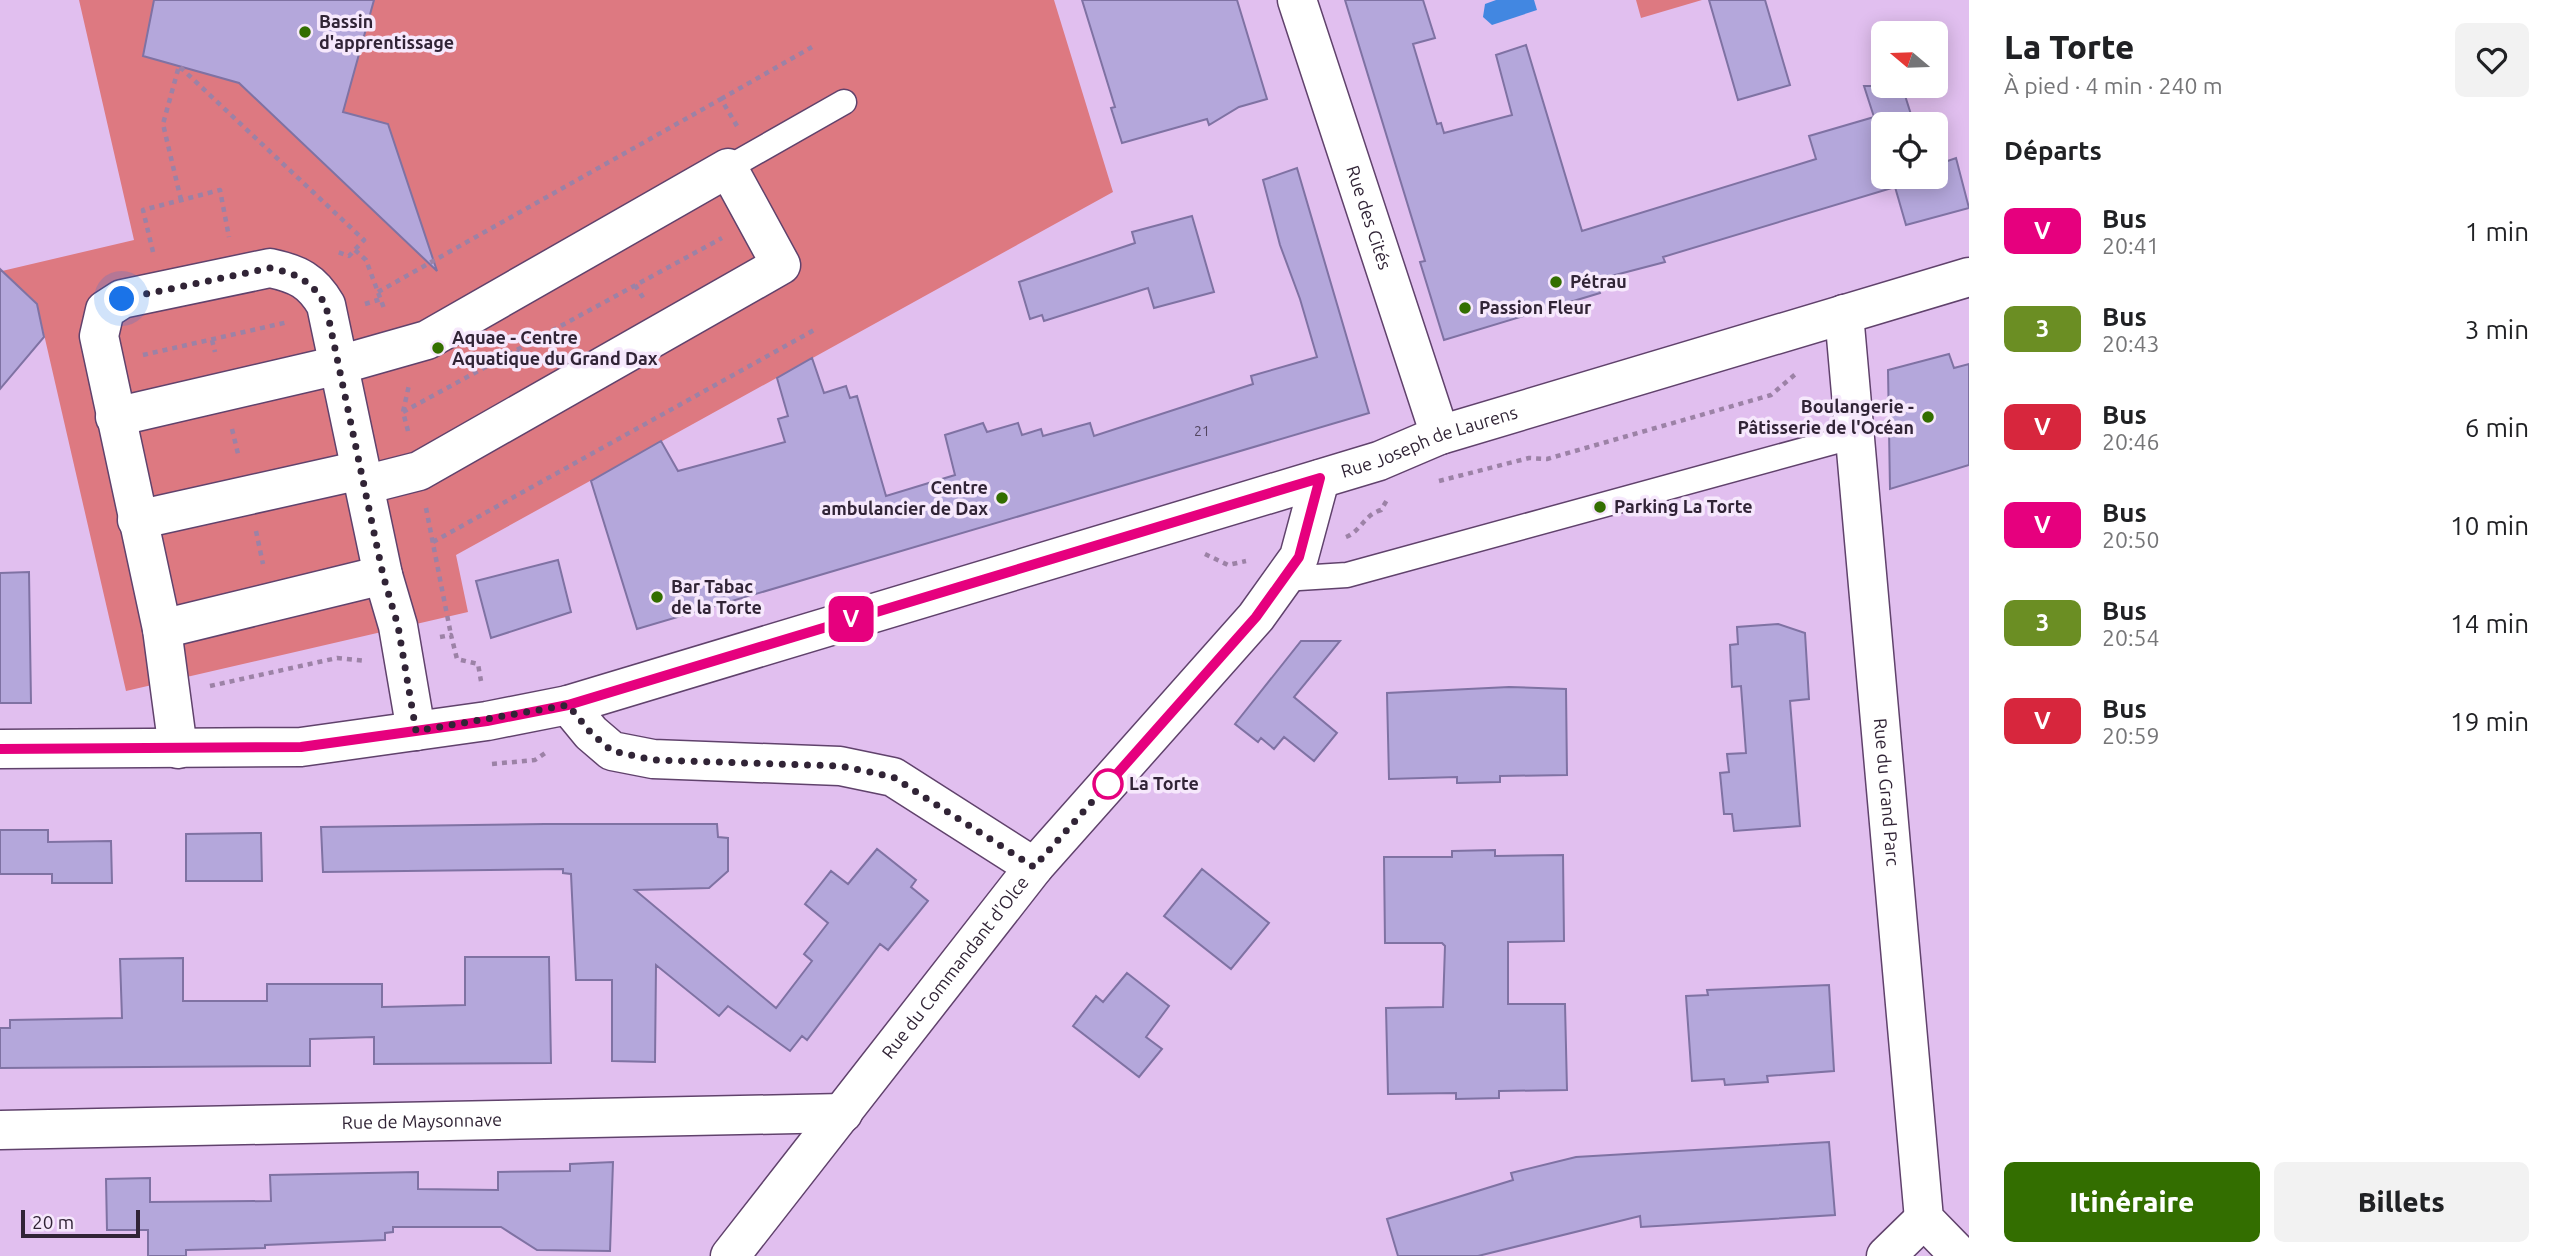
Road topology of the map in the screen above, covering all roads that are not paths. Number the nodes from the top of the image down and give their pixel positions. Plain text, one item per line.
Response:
1 (1297, 0) edge
2 (844, 102) dead end
3 (728, 168) junction
4 (1969, 277) edge
5 (1844, 314) junction
6 (339, 365) junction
7 (115, 417) junction
8 (1440, 435) junction
9 (1855, 436) junction
10 (363, 478) junction
11 (1320, 478) junction
12 (137, 520) junction
13 (383, 575) junction
14 (1283, 579) junction
15 (162, 629) junction
16 (568, 705) junction
17 (416, 731) junction
18 (0, 749) edge
19 (178, 749) junction
20 (1034, 867) junction
21 (843, 1113) junction
22 (0, 1130) edge
23 (1924, 1219) junction
24 (730, 1256) edge
25 (1886, 1256) edge
26 (1960, 1256) edge

1 - 8 street, Rue des Cités
2 - 3 lane
3 - 6 street
3 - 10 street
4 - 5 street, Rue Joseph de Laurens
5 - 8 street, Rue Joseph de Laurens
5 - 9 street, Rue du Grand Parc
6 - 7 street
6 - 7 street
6 - 10 street
7 - 12 street
8 - 11 street, Rue Joseph de Laurens
9 - 14 lane
9 - 23 street, Rue du Grand Parc
10 - 12 street
10 - 13 street
11 - 14 street, Rue du Commandant d'Olce
11 - 16 street, Rue Joseph de Laurens
12 - 15 street
13 - 15 street
13 - 17 street
14 - 20 street, Rue du Commandant d'Olce
15 - 19 street
16 - 17 street, Rue Joseph de Laurens
16 - 20 street
17 - 19 street, Rue Joseph de Laurens
18 - 19 street, Rue Joseph de Laurens
20 - 21 street, Rue du Commandant d'Olce
21 - 22 street, Rue de Maysonnave
21 - 24 street, Rue du Commandant d'Olce
23 - 25 street
23 - 26 street

